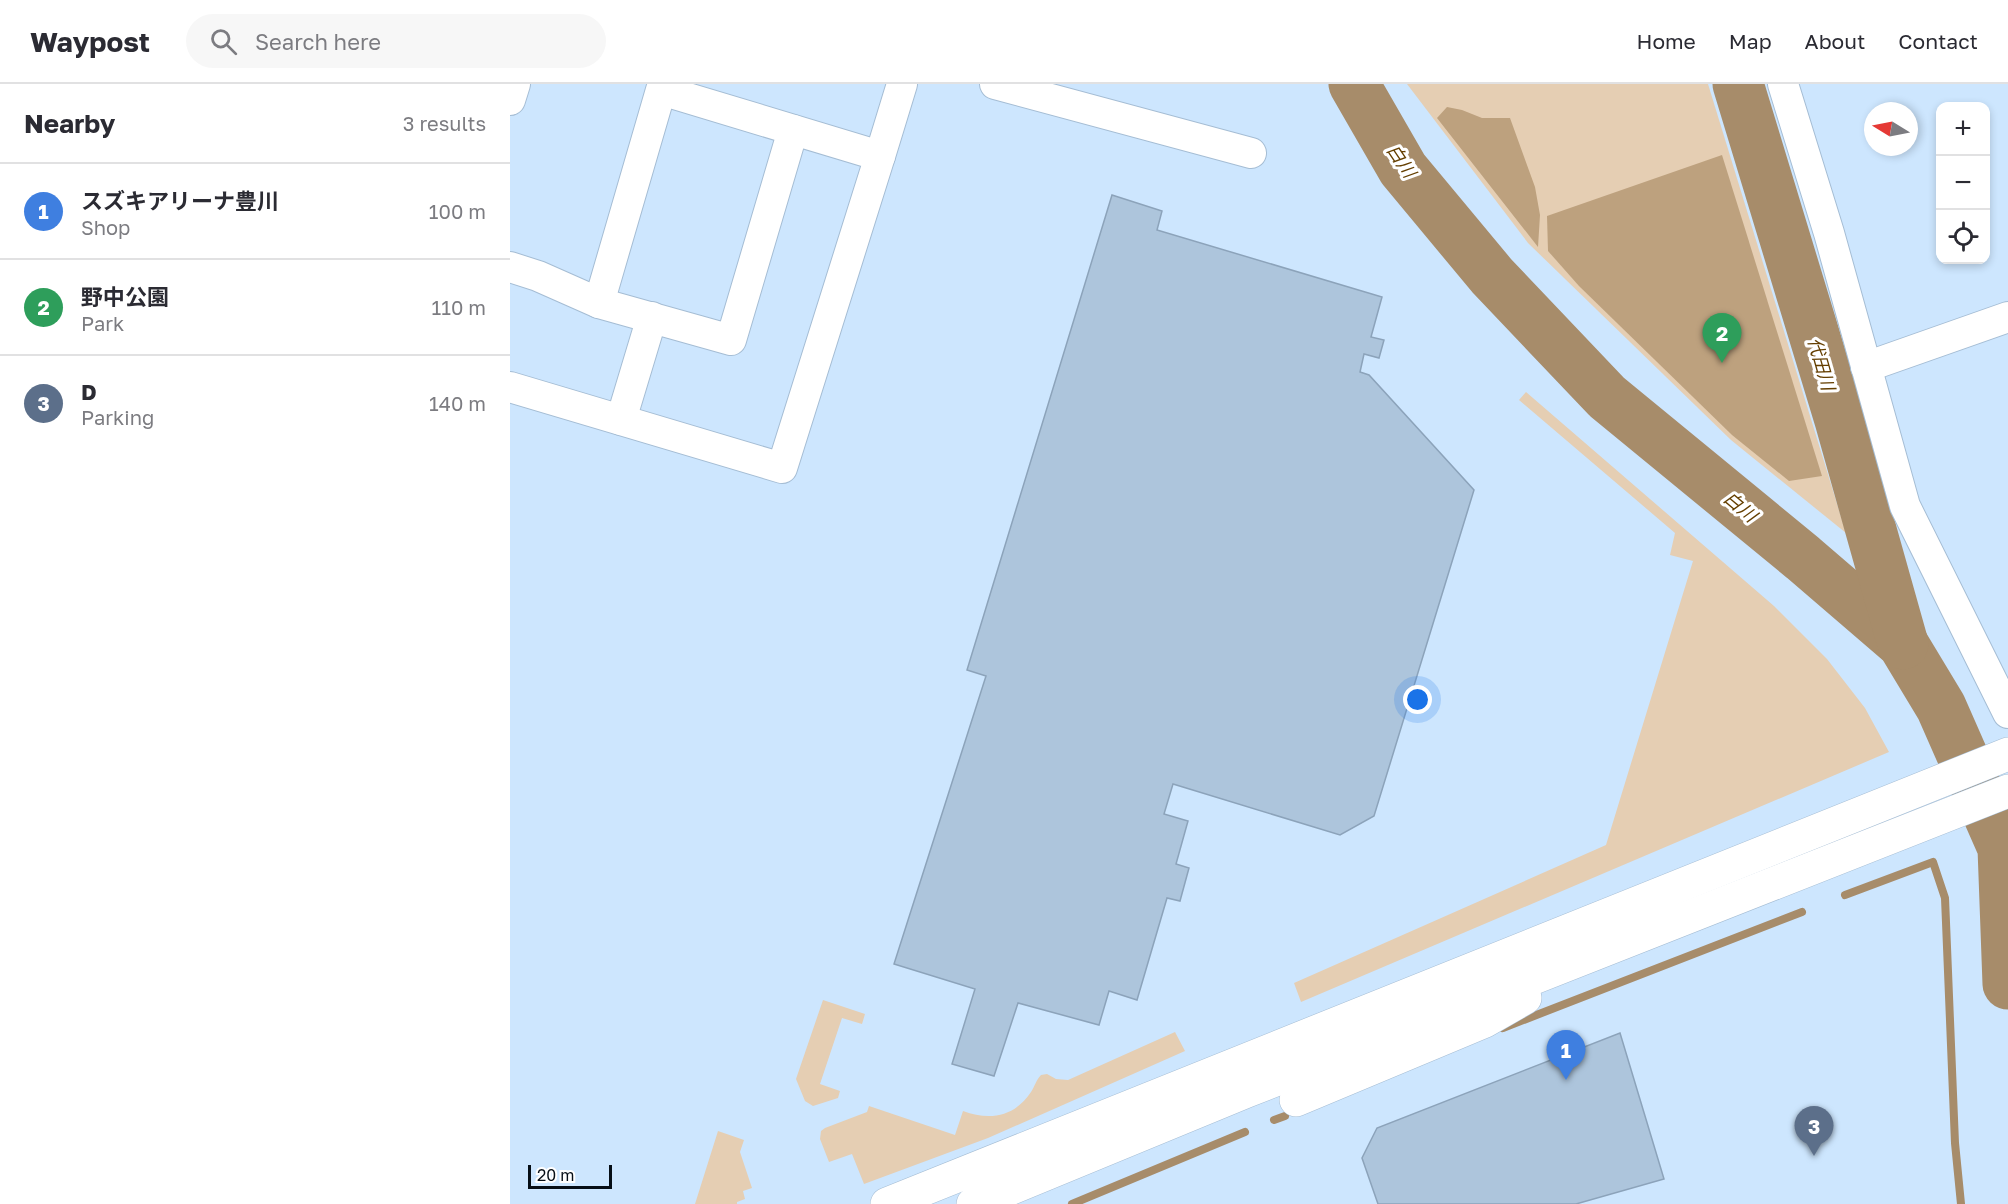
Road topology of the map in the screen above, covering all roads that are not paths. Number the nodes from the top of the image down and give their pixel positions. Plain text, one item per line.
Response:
1 (515, 84) edge
2 (902, 84) edge
3 (995, 84) edge
4 (1783, 84) edge
5 (510, 100) edge
6 (794, 130) junction
7 (1251, 153) dead end
8 (880, 156) junction
9 (510, 267) edge
10 (599, 303) junction
11 (652, 317) junction
12 (2008, 317) edge
13 (1866, 367) junction
14 (510, 387) edge
15 (621, 420) junction
16 (2008, 713) edge
17 (2004, 756) edge
18 (2008, 791) edge
19 (1606, 949) junction
20 (1296, 1100) dead end
21 (887, 1204) edge
22 (973, 1204) edge

1 - 5 street
2 - 8 street
3 - 7 street
4 - 13 street
6 - 8 street
6 - 10 street
6 - 11 street
8 - 15 street
9 - 10 street
10 - 11 street
11 - 15 street
12 - 13 street
13 - 16 street
14 - 15 street
17 - 21 street
18 - 19 street
19 - 20 street
19 - 22 street

